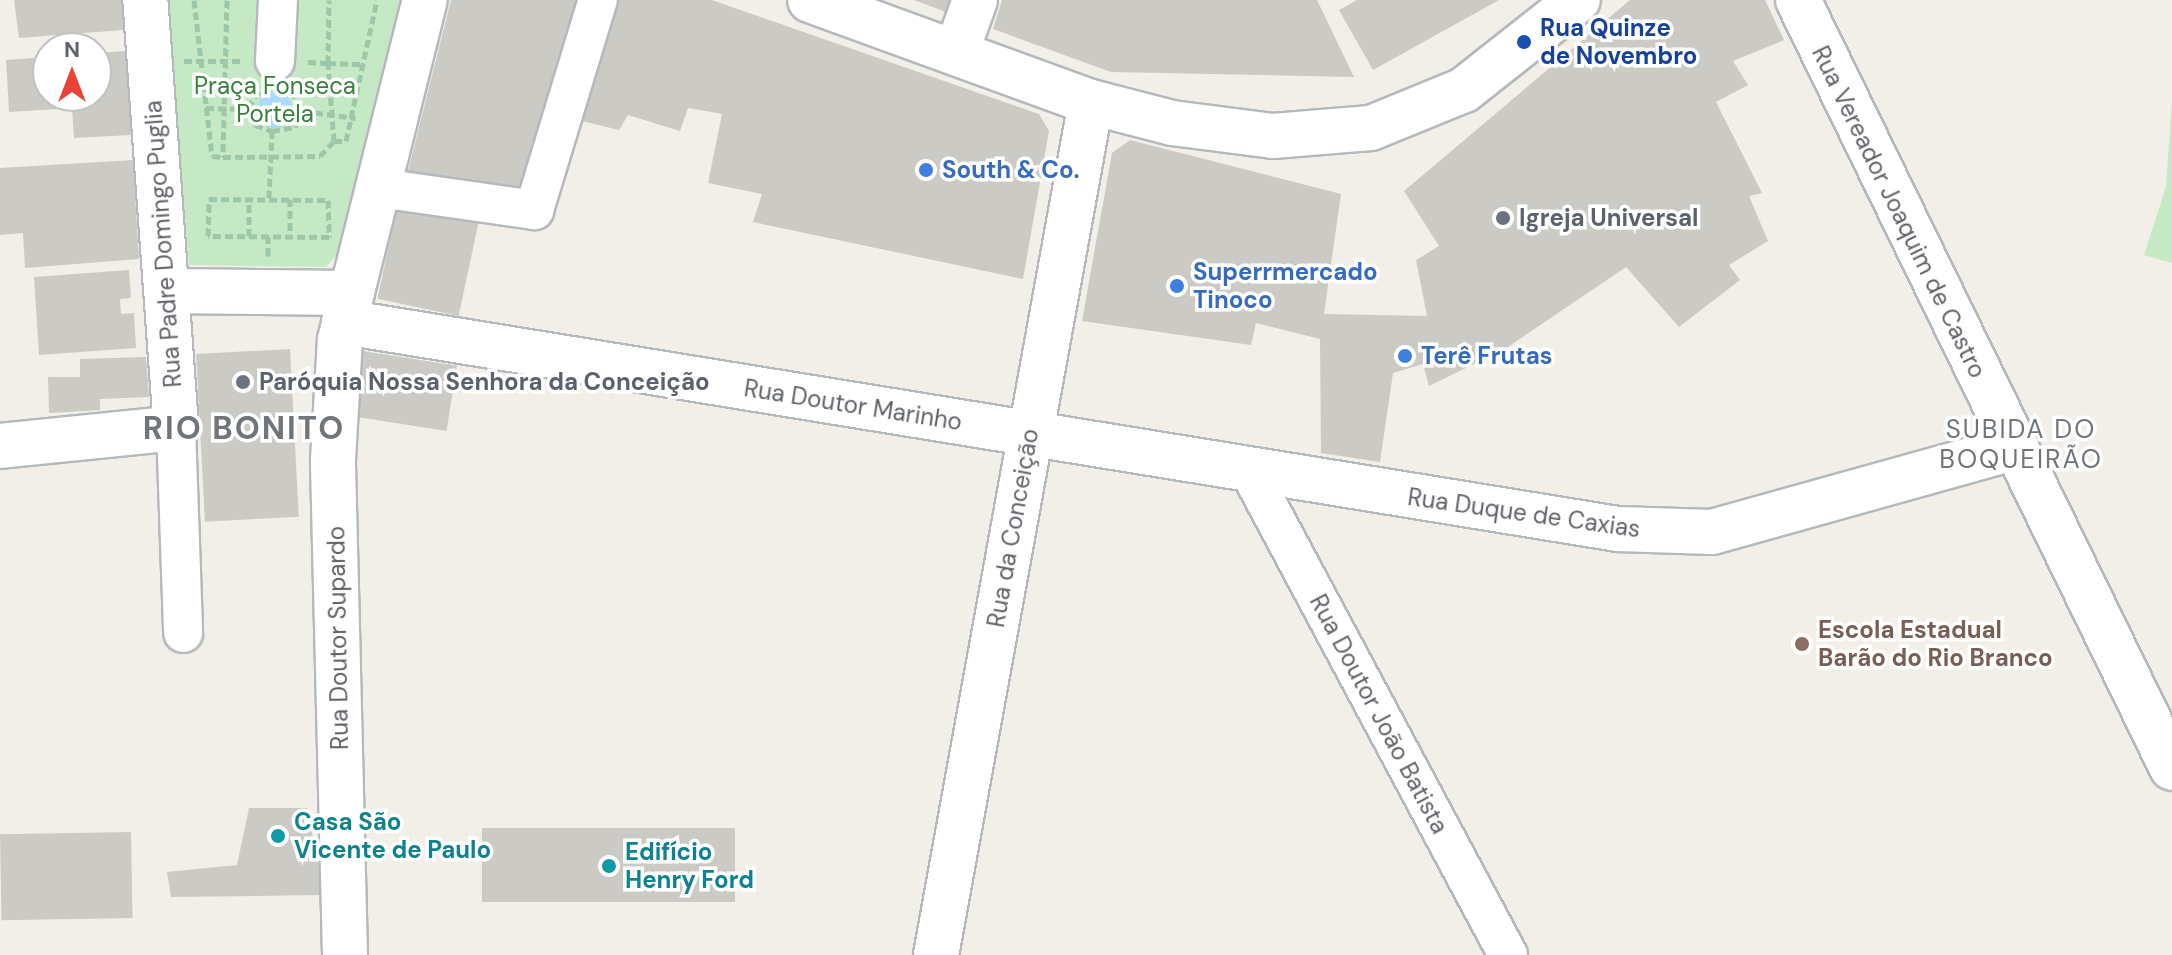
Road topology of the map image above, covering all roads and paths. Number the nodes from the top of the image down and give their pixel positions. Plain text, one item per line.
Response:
1 (145, 0) edge
2 (194, 0) edge
3 (227, 0) edge
4 (278, 0) edge
5 (329, 0) edge
6 (377, 0) edge
7 (425, 0) edge
8 (598, 0) edge
9 (810, 0) edge
10 (975, 0) edge
11 (1798, 0) edge
12 (1574, 1) edge
13 (956, 53) junction
14 (197, 61) junction
15 (226, 61) junction
16 (328, 63) junction
17 (363, 64) junction
18 (275, 74) junction
19 (1091, 102) junction
20 (206, 108) junction
21 (225, 108) junction
22 (247, 109) junction
23 (303, 111) junction
24 (333, 115) junction
25 (352, 118) junction
26 (396, 123) junction
27 (272, 131) junction
28 (334, 141) junction
29 (273, 156) junction
30 (223, 157) junction
31 (380, 188) junction
32 (249, 199) junction
33 (269, 199) junction
34 (290, 199) junction
35 (249, 236) junction
36 (290, 237) junction
37 (167, 291) junction
38 (348, 308) junction
39 (176, 428) junction
40 (1030, 433) junction
41 (0, 446) edge
42 (2013, 448) junction
43 (1251, 474) junction
44 (183, 633) dead end
45 (2166, 742) edge
46 (345, 955) edge
47 (936, 955) edge
48 (1508, 955) edge

1 - 37 street, Rua Padre Domingo Puglia
2 - 14 path
3 - 15 path
4 - 18 street
5 - 16 path
6 - 17 path
7 - 26 street, Rua Doutor Supardo
8 - 31 street
9 - 13 street
10 - 13 street
11 - 42 street, Rua Vereador Joaquim de Castro
12 - 19 street
13 - 19 street
14 - 15 path
14 - 20 path
15 - 18 path
15 - 21 path
16 - 17 path
16 - 18 path
16 - 24 path
17 - 25 path
18 - 22 path
18 - 23 path
19 - 40 street, Rua da Conceição
20 - 21 path
20 - 30 path
21 - 22 path
21 - 30 path
22 - 27 path
23 - 24 path
23 - 27 path
24 - 25 path
24 - 28 path
25 - 26 path
25 - 28 path
26 - 31 street, Rua Doutor Supardo
27 - 29 path
28 - 29 path
29 - 30 path
29 - 33 path
31 - 38 street, Rua Doutor Supardo
32 - 33 path
32 - 35 path
32 - 35 path
33 - 34 path
34 - 36 path
34 - 36 path
35 - 36 path
37 - 38 street
37 - 39 street, Rua Padre Domingo Puglia
38 - 40 street, Rua Doutor Marinho
38 - 46 street, Rua Doutor Supardo
39 - 41 street
39 - 44 street, Rua Padre Domingo Puglia
40 - 43 street, Rua Duque de Caxias
40 - 47 street, Rua da Conceição
42 - 43 street, Rua Duque de Caxias
42 - 45 street, Rua Vereador Joaquim de Castro
43 - 48 street, Rua Doutor João Batista

